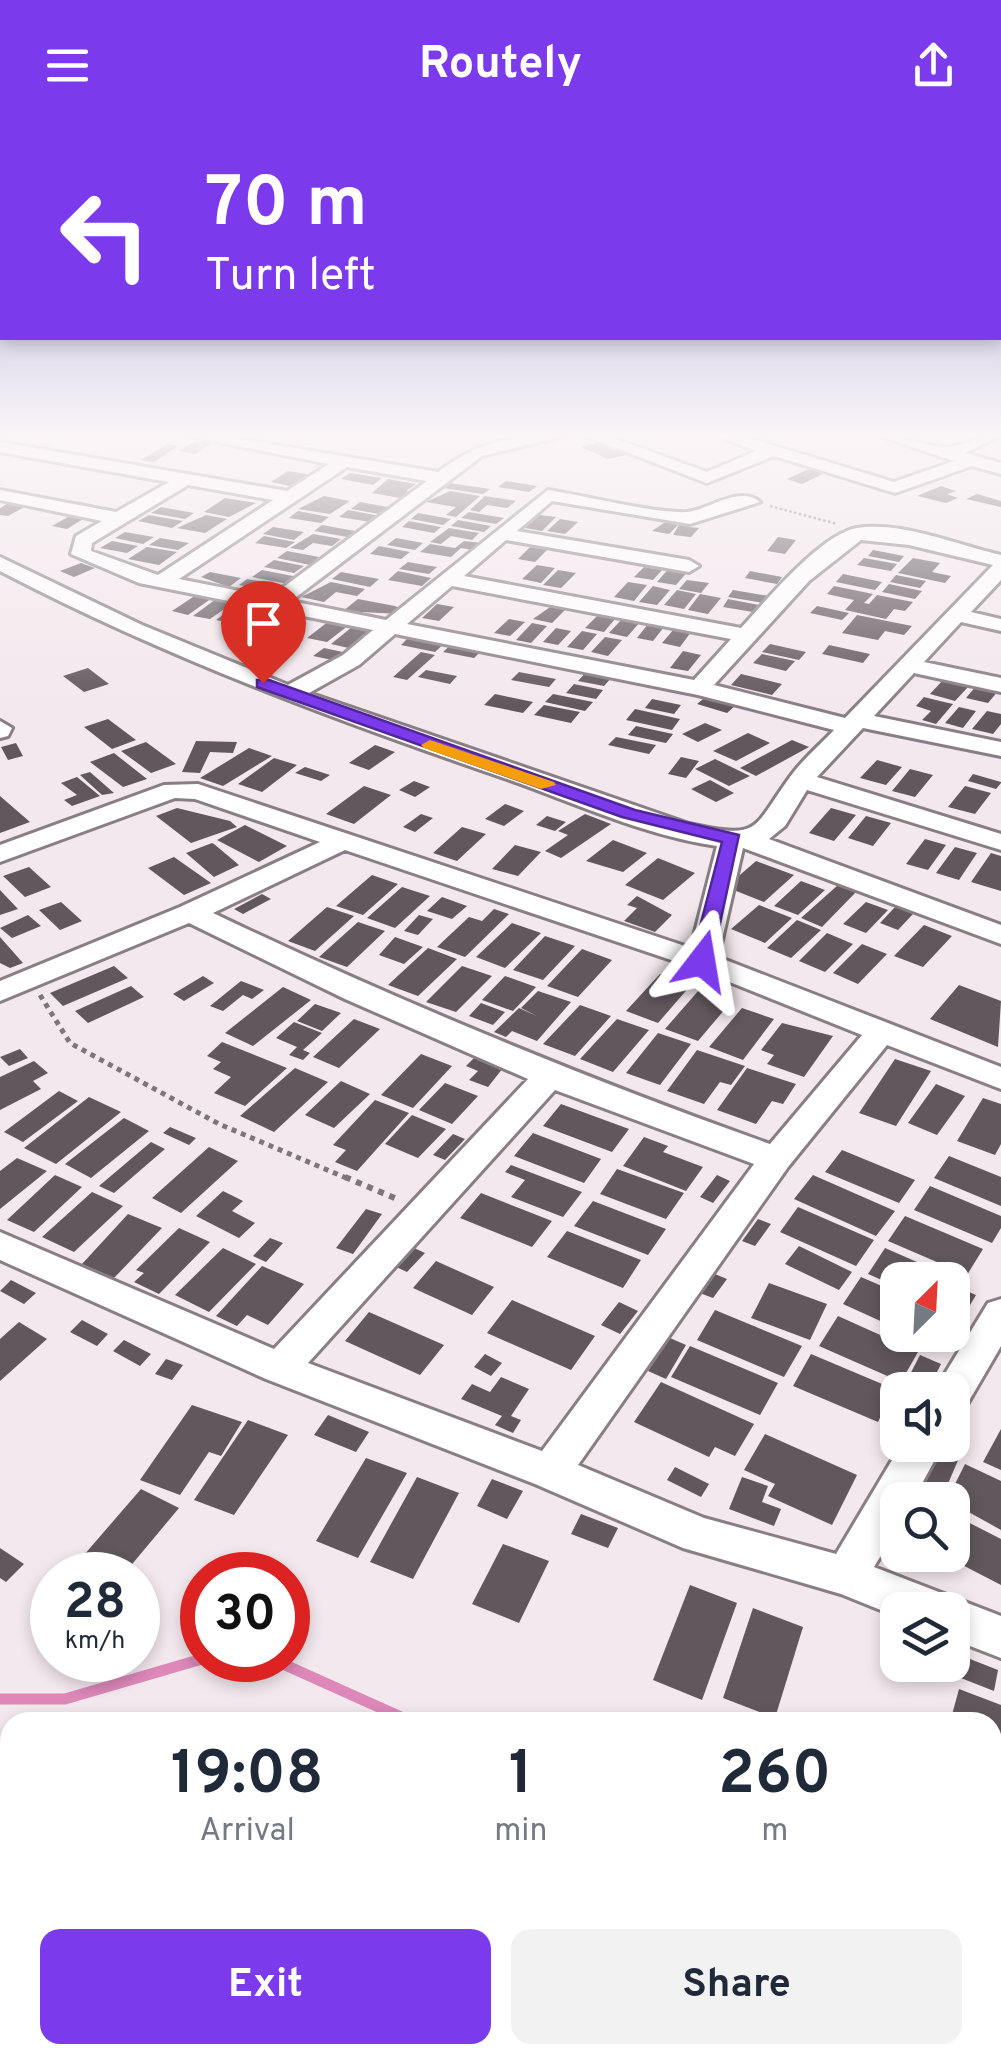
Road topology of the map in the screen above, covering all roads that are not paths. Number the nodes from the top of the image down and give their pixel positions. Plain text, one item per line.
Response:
1 (105, 526) edge
2 (241, 526) edge
3 (378, 526) edge
4 (513, 526) edge
5 (504, 534) junction
6 (0, 563) edge
7 (1001, 564) edge
8 (688, 566) dead end
9 (154, 580) junction
10 (448, 580) junction
11 (62, 595) junction
12 (276, 603) junction
13 (956, 616) junction
14 (1001, 625) edge
15 (389, 626) junction
16 (744, 635) junction
17 (911, 666) junction
18 (1001, 684) edge
19 (700, 688) junction
20 (289, 694) junction
21 (856, 723) junction
22 (1001, 749) edge
23 (800, 780) junction
24 (738, 839) junction
25 (1001, 842) edge
26 (339, 843) junction
27 (0, 854) edge
28 (190, 914) junction
29 (1001, 934) edge
30 (702, 961) junction
31 (0, 992) edge
32 (880, 1034) junction
33 (549, 1076) junction
34 (1001, 1080) edge
35 (776, 1159) junction
36 (0, 1244) edge
37 (1001, 1313) edge
38 (280, 1368) junction
39 (966, 1372) edge
40 (913, 1462) edge
41 (550, 1472) junction
42 (846, 1576) junction
43 (886, 1592) edge
44 (970, 1625) edge
45 (1001, 1637) edge

1 - 9 street
2 - 9 street
3 - 12 street
4 - 5 street
5 - 8 street
5 - 10 street
6 - 11 street
7 - 13 street
7 - 16 street
9 - 11 street
9 - 12 street
10 - 15 street
10 - 16 street
11 - 20 street
12 - 15 street
13 - 14 street
13 - 17 street
15 - 19 street
15 - 20 street
16 - 19 street
17 - 18 street
17 - 21 street
19 - 21 street
20 - 24 street
21 - 22 street
21 - 23 street
23 - 24 street
23 - 25 street
24 - 29 street
24 - 30 street
26 - 27 street
26 - 28 street
26 - 30 street
28 - 31 street
28 - 33 street
30 - 32 street
32 - 34 street
32 - 35 street
33 - 35 street
33 - 38 street
35 - 41 street
36 - 38 street
37 - 39 street
38 - 41 street
40 - 42 street
41 - 42 street
42 - 43 street
44 - 45 street

